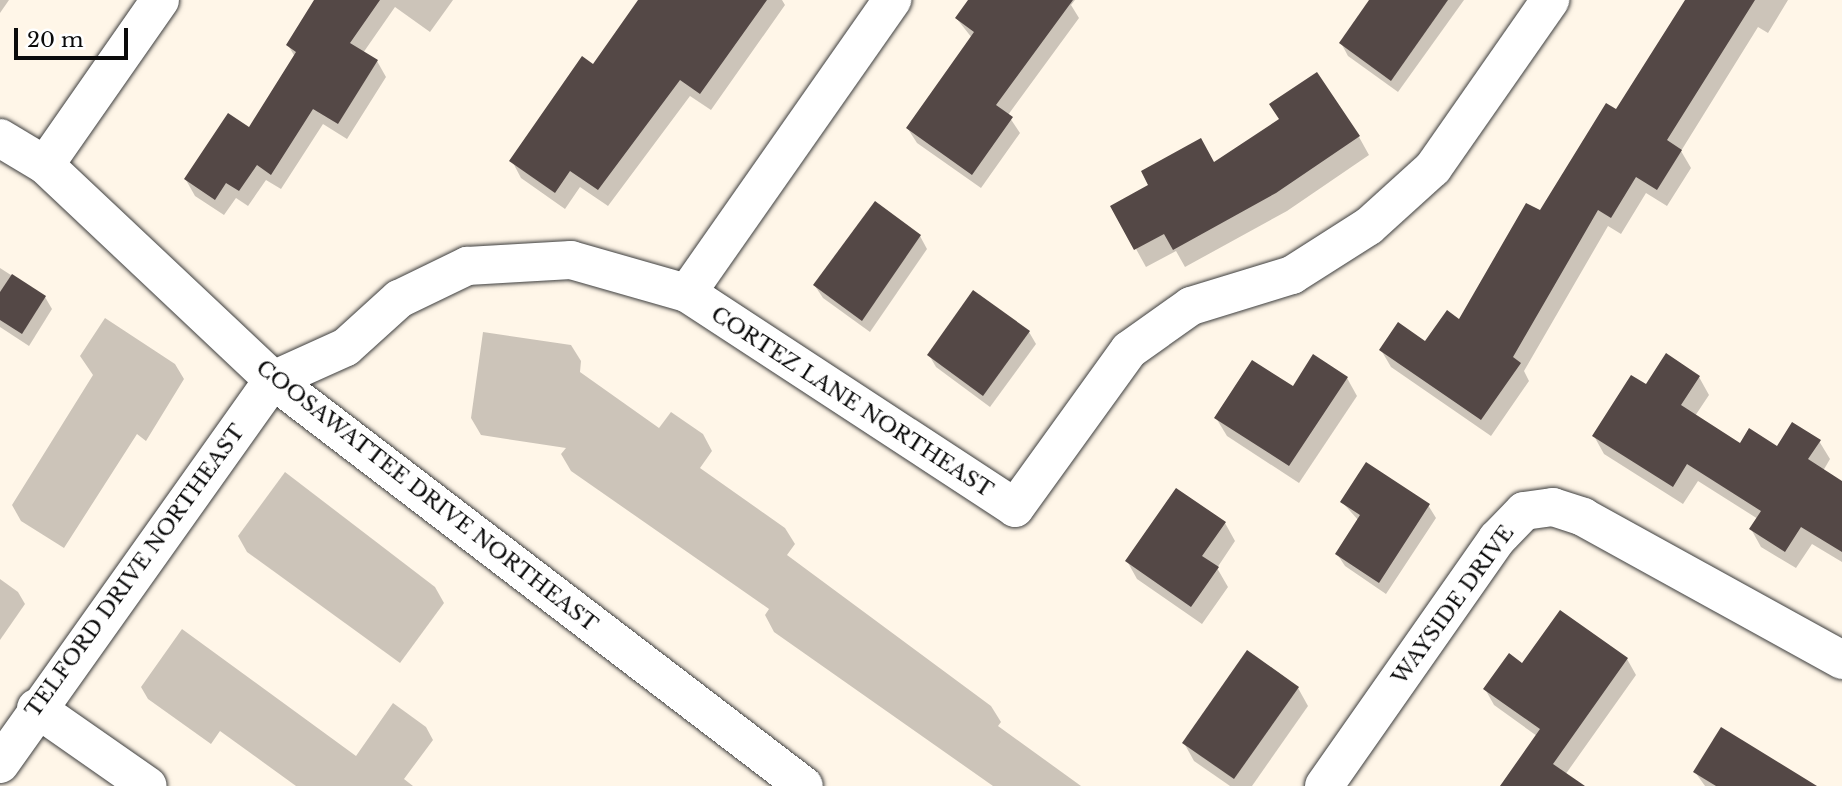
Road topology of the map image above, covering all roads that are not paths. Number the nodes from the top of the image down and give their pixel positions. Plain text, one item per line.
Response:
1 (160, 0) edge
2 (891, 0) edge
3 (1550, 0) edge
4 (0, 138) edge
5 (45, 165) junction
6 (687, 293) junction
7 (273, 380) junction
8 (1842, 660) edge
9 (36, 708) junction
10 (0, 764) edge
11 (148, 786) edge
12 (804, 786) edge
13 (1324, 786) edge

1 - 5 street
2 - 6 street
3 - 6 street, CORTEZ LANE NORTHEAST
4 - 5 street, COOSAWATTEE DRIVE NORTHEAST
5 - 7 street, COOSAWATTEE DRIVE NORTHEAST
6 - 7 street
7 - 9 street, TELFORD DRIVE NORTHEAST
7 - 12 street, COOSAWATTEE DRIVE NORTHEAST
8 - 13 street, WAYSIDE DRIVE
9 - 10 street, TELFORD DRIVE NORTHEAST
9 - 11 street

